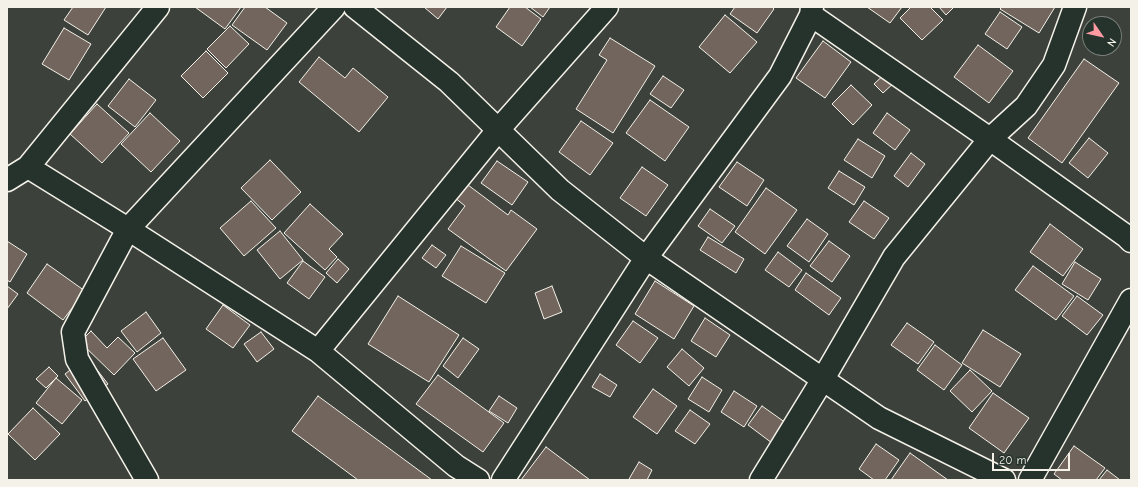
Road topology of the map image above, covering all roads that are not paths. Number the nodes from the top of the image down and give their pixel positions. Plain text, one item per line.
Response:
1 (158, 7) edge
2 (334, 7) edge
3 (354, 7) edge
4 (607, 7) edge
5 (1075, 7) edge
6 (812, 11) edge
7 (498, 130) junction
8 (990, 139) junction
9 (28, 167) junction
10 (7, 180) edge
11 (128, 229) junction
12 (1131, 241) edge
13 (646, 258) junction
14 (1131, 300) edge
15 (318, 351) junction
16 (823, 379) junction
17 (147, 480) edge
18 (478, 480) edge
19 (503, 480) edge
20 (761, 480) edge
21 (1004, 480) edge
22 (1030, 480) edge

1 - 9 street
2 - 11 street
3 - 7 street
4 - 7 street
5 - 8 street
6 - 8 street
6 - 13 street
7 - 13 street
7 - 15 street
8 - 12 street
8 - 16 street
9 - 10 street
9 - 11 street
11 - 15 street
11 - 17 street
13 - 16 street
13 - 19 street
14 - 22 street
15 - 18 street
16 - 20 street
16 - 21 street

